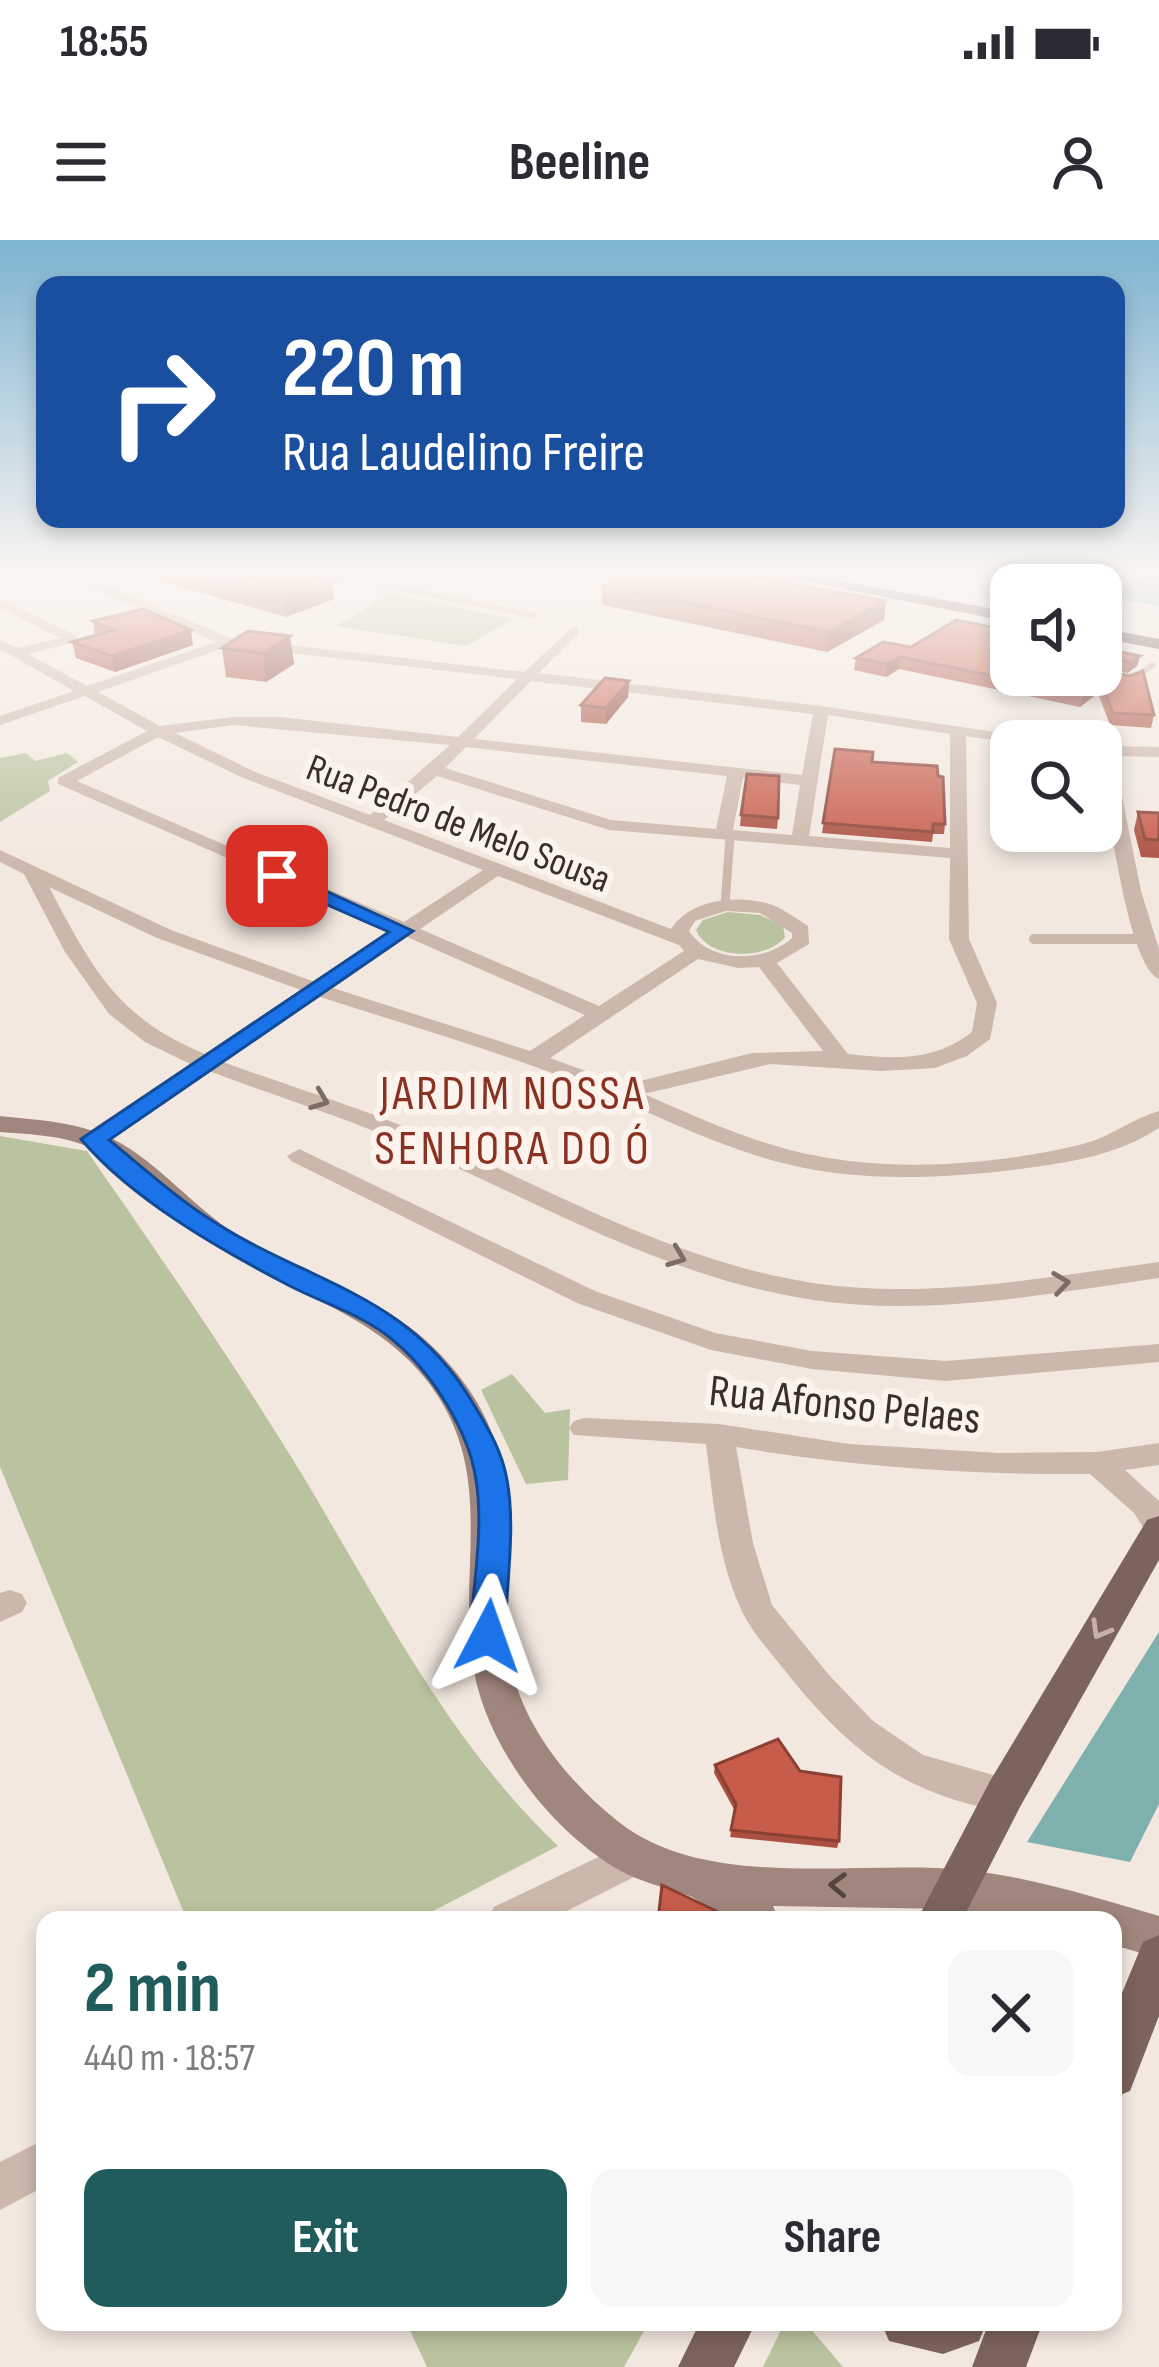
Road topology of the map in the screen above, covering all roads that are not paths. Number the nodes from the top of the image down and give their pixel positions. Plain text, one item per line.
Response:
1 (53, 673) edge
2 (140, 673) edge
3 (495, 673) edge
4 (531, 673) edge
5 (527, 677) junction
6 (88, 692) junction
7 (821, 710) junction
8 (0, 721) edge
9 (958, 730) junction
10 (158, 731) junction
11 (990, 735) edge
12 (460, 742) junction
13 (1122, 751) edge
14 (1159, 752) edge
15 (434, 770) junction
16 (735, 776) junction
17 (811, 782) junction
18 (1122, 819) edge
19 (1138, 820) edge
20 (372, 821) junction
21 (727, 837) junction
22 (1122, 842) edge
23 (800, 843) junction
24 (961, 854) junction
25 (0, 855) edge
26 (32, 870) junction
27 (495, 870) junction
28 (1133, 892) junction
29 (1159, 894) edge
30 (724, 905) junction
31 (404, 931) junction
32 (1034, 939) dead end
33 (1143, 939) junction
34 (690, 946) junction
35 (764, 960) junction
36 (1159, 973) edge
37 (319, 988) junction
38 (600, 1014) junction
39 (839, 1057) junction
40 (533, 1059) junction
41 (210, 1060) junction
42 (626, 1092) junction
43 (1159, 1118) edge
44 (0, 1124) edge
45 (93, 1139) junction
46 (299, 1156) dead end
47 (1159, 1270) edge
48 (1159, 1353) edge
49 (584, 1428) dead end
50 (719, 1434) junction
51 (1159, 1454) edge
52 (1097, 1463) junction
53 (1159, 1528) edge
54 (1005, 1794) junction
55 (636, 1857) junction
56 (706, 1880) junction
57 (947, 1905) edge
58 (526, 1911) edge
59 (746, 1911) edge
60 (1008, 1911) edge
61 (1122, 1927) edge
62 (1159, 1937) edge
63 (1159, 1957) edge
64 (1122, 2051) edge
65 (36, 2166) edge
66 (0, 2187) edge
67 (724, 2331) edge
68 (1013, 2331) edge
69 (705, 2367) edge
70 (999, 2367) edge

1 - 6 street
2 - 6 street
3 - 5 street
4 - 5 street
5 - 7 street
5 - 12 street
6 - 8 street
6 - 10 street
7 - 9 street
7 - 17 street
9 - 11 street
9 - 24 street
10 - 12 street, Rua Pedro de Melo Sousa
10 - 20 street, Rua Pedro de Melo Sousa
10 - 31 street
12 - 15 street
12 - 16 street, Rua Pedro de Melo Sousa
13 - 14 street
15 - 20 street
15 - 21 street
16 - 17 street, Rua Pedro de Melo Sousa
16 - 21 street
17 - 23 street
18 - 19 street
20 - 27 street, Rua Pedro de Melo Sousa
21 - 23 street
21 - 30 lane
22 - 28 street
23 - 24 street
24 - 39 street
25 - 26 street
26 - 37 street
26 - 41 street
27 - 31 street
27 - 34 street, Rua Pedro de Melo Sousa
28 - 29 street
28 - 33 street
30 - 34 street
30 - 35 street
31 - 37 street
31 - 38 street
32 - 33 lane
33 - 36 street
34 - 35 street, Rua Pedro de Melo Sousa
34 - 38 street
35 - 39 street
37 - 40 street
37 - 41 street
38 - 40 street
39 - 42 street
40 - 42 street
41 - 45 street
41 -> 47 street
42 - 43 street
44 - 45 main road
45 - 55 main road
46 - 48 street
49 - 50 street, Rua Afonso Pelaes
50 - 52 street, Rua Afonso Pelaes
50 - 54 street
51 - 52 street, Rua Afonso Pelaes
52 - 53 street
53 -> 54 main road
54 - 57 main road
55 - 56 main road
55 - 58 street
57 -> 56 main road
56 - 59 main road
57 - 60 main road
61 - 62 main road
63 - 64 main road
65 - 66 street
67 - 69 main road
68 - 70 main road

